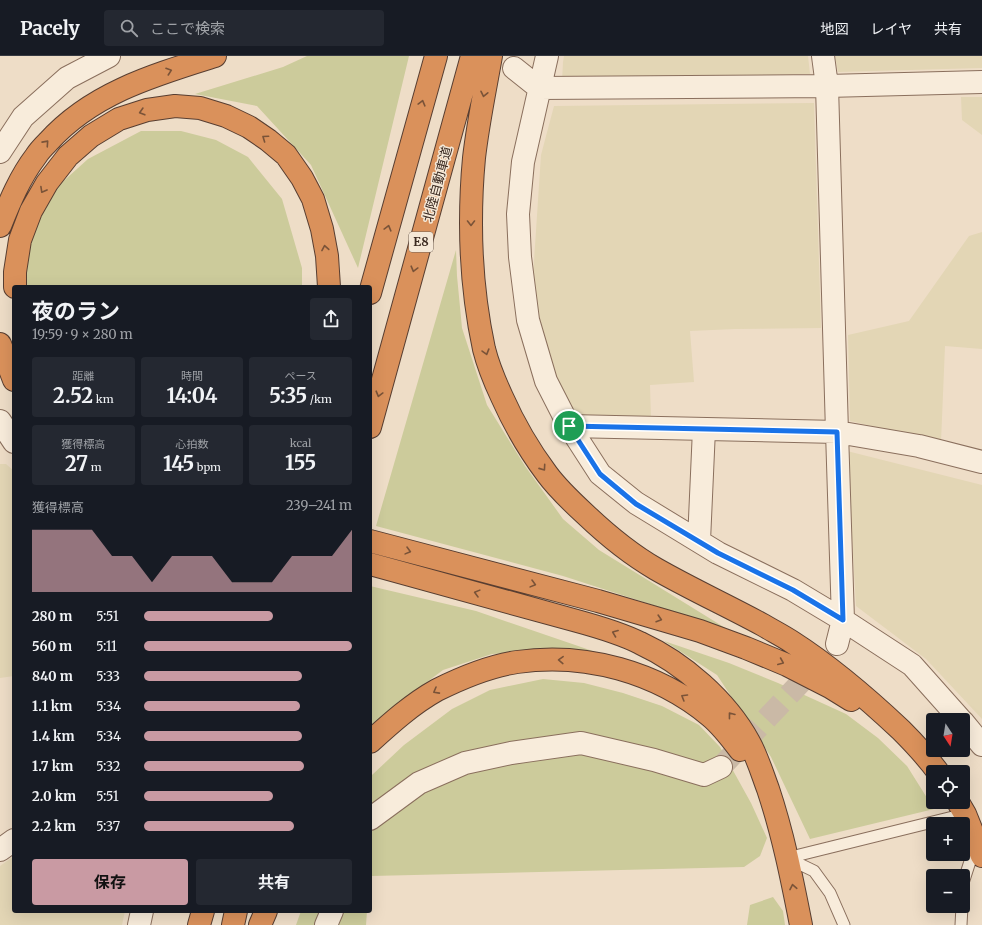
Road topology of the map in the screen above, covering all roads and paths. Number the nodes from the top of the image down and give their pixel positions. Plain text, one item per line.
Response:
1 (109, 56) edge
2 (215, 56) edge
3 (436, 56) edge
4 (472, 56) edge
5 (491, 56) edge
6 (547, 56) edge
7 (823, 56) edge
8 (514, 68) dead end
9 (982, 82) edge
10 (827, 86) junction
11 (539, 88) junction
12 (0, 152) edge
13 (0, 226) edge
14 (15, 285) edge
15 (329, 285) edge
16 (372, 286) edge
17 (0, 344) edge
18 (12, 375) edge
19 (0, 420) edge
20 (372, 420) edge
21 (569, 426) junction
22 (704, 429) junction
23 (837, 432) junction
24 (12, 439) edge
25 (982, 462) edge
26 (699, 541) junction
27 (372, 542) edge
28 (372, 565) edge
29 (843, 620) junction
30 (837, 644) tunnel mouth
31 (955, 713) edge
32 (970, 729) edge
33 (372, 740) edge
34 (910, 740) junction
35 (981, 741) edge
36 (933, 765) edge
37 (721, 767) tunnel mouth
38 (958, 809) edge
39 (961, 809) edge
40 (372, 817) edge
41 (780, 827) junction
42 (12, 841) edge
43 (979, 848) edge
44 (0, 850) edge
45 (787, 858) junction
46 (969, 869) edge
47 (142, 913) edge
48 (202, 913) edge
49 (235, 913) edge
50 (265, 913) edge
51 (331, 913) edge
52 (961, 913) edge
53 (139, 925) edge
54 (199, 925) edge
55 (232, 925) edge
56 (260, 925) edge
57 (326, 925) edge
58 (801, 925) edge
59 (844, 925) edge
60 (960, 925) edge

1 - 12 street
13 -> 2 highway
16 -> 3 highway
4 -> 20 highway, 北陸自動車道 / E8
5 -> 34 highway
6 - 11 street
7 - 10 street
8 - 11 street
9 - 10 street
10 - 11 street
10 - 23 street
11 - 21 street
15 -> 14 highway
17 - 18 highway
19 - 24 street
21 - 22 street
21 - 26 street
22 - 23 street
22 - 26 street
23 - 25 street
23 - 29 street
26 - 29 street
27 -> 34 highway
41 -> 28 highway
29 - 30 street
29 - 31 street
32 - 35 street
41 -> 33 highway
34 - 36 highway
37 - 40 street
38 - 45 lane
39 - 43 highway
41 - 45 highway
42 - 44 street
43 - 46 lane
58 -> 45 highway
45 - 59 lane
47 - 53 street
48 - 54 highway
49 - 55 highway
50 - 56 highway
51 - 57 street
52 - 60 lane

